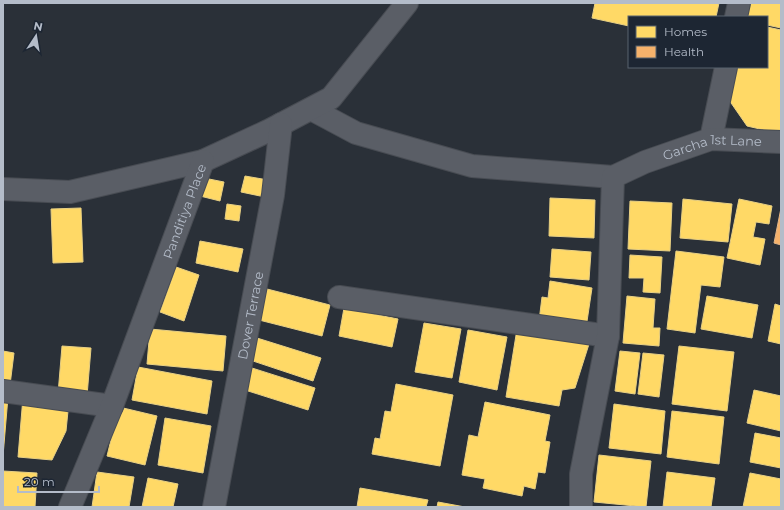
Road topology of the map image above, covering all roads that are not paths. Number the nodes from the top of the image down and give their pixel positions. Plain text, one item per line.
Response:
1 (407, 3) edge
2 (739, 3) edge
3 (736, 16) edge
4 (726, 68) edge
5 (310, 109) junction
6 (281, 124) junction
7 (711, 140) junction
8 (781, 142) edge
9 (203, 161) junction
10 (613, 177) junction
11 (3, 189) edge
12 (339, 297) dead end
13 (608, 336) junction
14 (3, 391) edge
15 (112, 406) junction
16 (70, 507) edge
17 (214, 507) edge
18 (581, 507) edge

1 - 5 street, Panditiya Place
2 - 3 street
4 - 7 street
5 - 6 street, Panditiya Place
5 - 10 street
6 - 9 street, Panditiya Place
6 - 17 street, Dover Terrace
7 - 8 street, Garcha 1st Lane
7 - 10 street, Garcha 1st Lane
9 - 11 street
9 - 15 street, Panditiya Place
10 - 13 street
12 - 13 street
13 - 18 street
14 - 15 street
15 - 16 street, Panditiya Place

